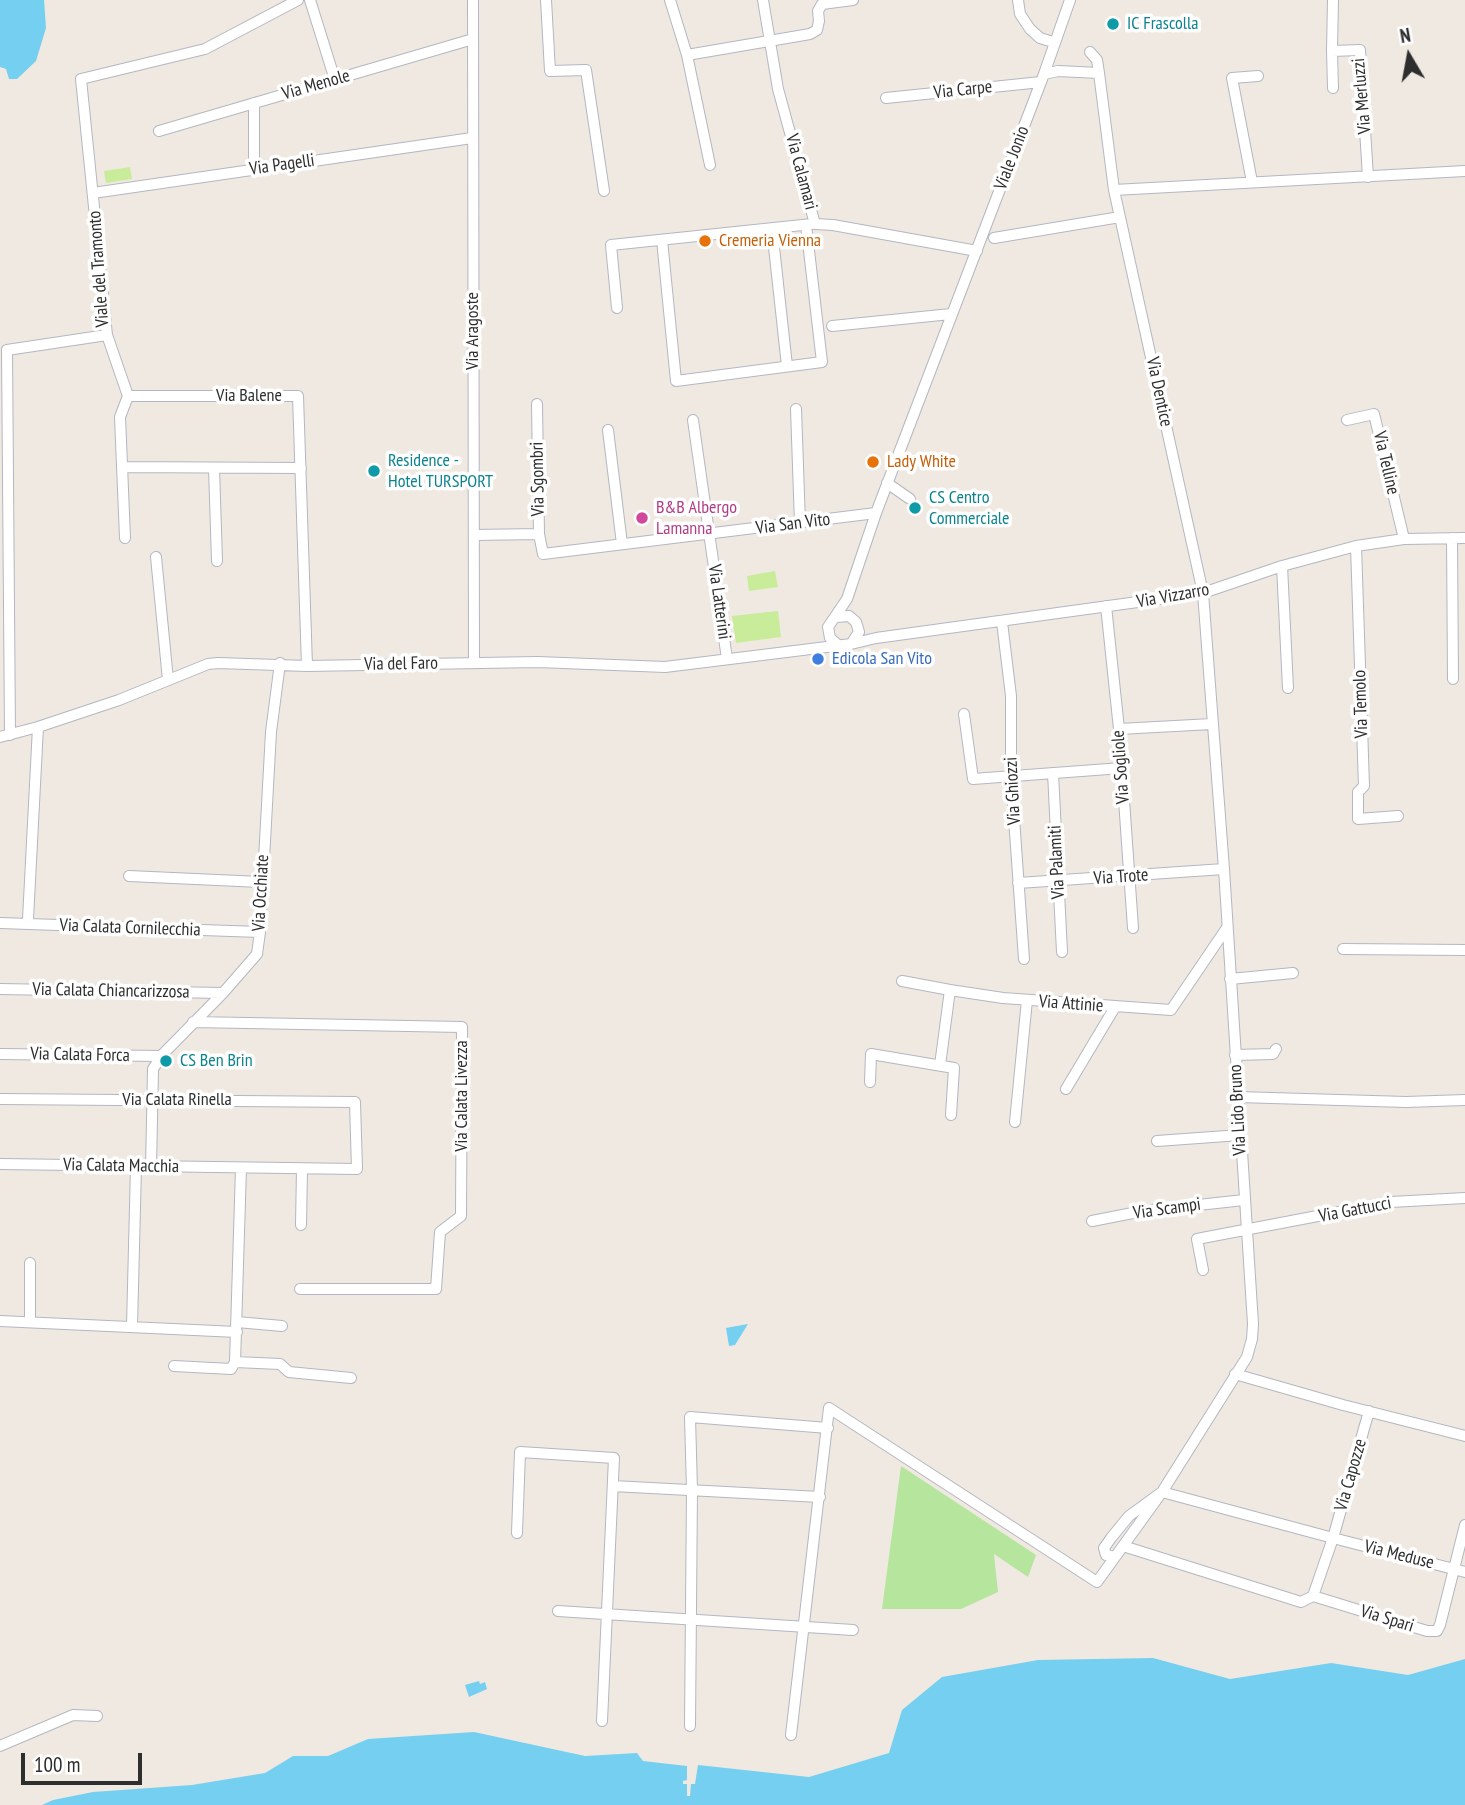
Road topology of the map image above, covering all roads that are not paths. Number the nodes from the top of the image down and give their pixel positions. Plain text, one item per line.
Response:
1 (298, 0) edge
2 (310, 0) edge
3 (473, 0) edge
4 (546, 0) edge
5 (670, 0) edge
6 (763, 0) edge
7 (853, 0) edge
8 (1018, 0) edge
9 (1070, 0) edge
10 (1333, 0) edge
11 (472, 39) junction
12 (768, 40) junction
13 (1053, 43) junction
14 (1332, 51) junction
15 (1090, 52) dead end
16 (687, 55) junction
17 (1049, 58) junction
18 (1058, 71) junction
19 (1099, 73) junction
20 (1258, 76) dead end
21 (1042, 78) junction
22 (335, 79) junction
23 (1333, 88) dead end
24 (886, 98) dead end
25 (254, 103) junction
26 (159, 131) dead end
27 (472, 138) junction
28 (710, 165) dead end
29 (254, 170) junction
30 (1465, 171) edge
31 (1368, 177) junction
32 (1252, 182) junction
33 (1114, 190) junction
34 (604, 191) dead end
35 (93, 193) junction
36 (1120, 217) junction
37 (810, 225) junction
38 (772, 229) junction
39 (994, 238) dead end
40 (662, 240) junction
41 (977, 251) junction
42 (617, 308) dead end
43 (951, 314) junction
44 (832, 326) dead end
45 (107, 335) junction
46 (787, 366) junction
47 (128, 396) junction
48 (537, 404) dead end
49 (796, 409) dead end
50 (693, 420) dead end
51 (1347, 420) dead end
52 (608, 430) dead end
53 (123, 467) junction
54 (214, 468) junction
55 (301, 468) junction
56 (887, 484) junction
57 (910, 499) dead end
58 (876, 513) junction
59 (800, 523) junction
60 (539, 534) junction
61 (710, 534) junction
62 (474, 535) junction
63 (125, 538) dead end
64 (1452, 538) junction
65 (1465, 538) edge
66 (1404, 539) junction
67 (622, 544) junction
68 (1356, 546) junction
69 (543, 554) joint
70 (156, 557) dead end
71 (217, 561) dead end
72 (1282, 566) junction
73 (1203, 593) junction
74 (848, 598) junction
75 (1106, 606) junction
76 (836, 617) junction
77 (851, 618) junction
78 (1002, 622) junction
79 (858, 631) junction
80 (828, 633) junction
81 (876, 638) junction
82 (851, 644) junction
83 (837, 645) junction
84 (813, 647) junction
85 (727, 659) junction
86 (474, 662) junction
87 (280, 663) junction
88 (307, 666) junction
89 (1453, 679) dead end
90 (168, 680) junction
91 (1288, 688) dead end
92 (964, 714) dead end
93 (1212, 724) junction
94 (38, 727) junction
95 (1119, 729) junction
96 (5, 736) edge
97 (1122, 768) junction
98 (1053, 773) junction
99 (1011, 776) junction
100 (1398, 816) dead end
101 (1224, 869) junction
102 (129, 876) dead end
103 (1130, 877) junction
104 (1058, 880) junction
105 (261, 882) junction
106 (1018, 883) junction
107 (28, 919) dead end
108 (0, 923) edge
109 (1133, 928) dead end
110 (1227, 929) junction
111 (260, 933) junction
112 (1343, 949) dead end
113 (1465, 950) edge
114 (1062, 952) dead end
115 (1024, 960) dead end
116 (1293, 973) dead end
117 (1230, 979) junction
118 (902, 981) dead end
119 (0, 989) edge
120 (950, 990) junction
121 (223, 993) junction
122 (1027, 1000) junction
123 (1115, 1007) junction
124 (193, 1022) junction
125 (1276, 1049) dead end
126 (0, 1054) edge
127 (1235, 1055) junction
128 (161, 1056) junction
129 (940, 1065) junction
130 (870, 1082) dead end
131 (1066, 1089) dead end
132 (1238, 1097) junction
133 (0, 1099) edge
134 (152, 1100) junction
135 (1465, 1101) edge
136 (355, 1102) joint
137 (951, 1115) dead end
138 (1015, 1122) dead end
139 (1240, 1135) junction
140 (1157, 1141) dead end
141 (0, 1164) edge
142 (135, 1167) junction
143 (151, 1167) junction
144 (241, 1168) junction
145 (302, 1169) junction
146 (1465, 1199) edge
147 (1244, 1200) junction
148 (1092, 1221) dead end
149 (301, 1225) dead end
150 (1245, 1231) junction
151 (30, 1263) dead end
152 (1203, 1270) dead end
153 (300, 1289) dead end
154 (0, 1321) edge
155 (30, 1321) junction
156 (132, 1326) junction
157 (282, 1326) dead end
158 (237, 1327) junction
159 (235, 1362) junction
160 (174, 1366) dead end
161 (1235, 1374) junction
162 (351, 1378) dead end
163 (1369, 1411) junction
164 (828, 1428) junction
165 (1465, 1436) edge
166 (613, 1486) junction
167 (692, 1490) junction
168 (1162, 1492) junction
169 (820, 1497) junction
170 (1465, 1525) edge
171 (517, 1533) dead end
172 (1333, 1538) junction
173 (1123, 1546) junction
174 (1115, 1557) junction
175 (1460, 1571) edge
176 (1312, 1596) junction
177 (558, 1611) dead end
178 (606, 1614) junction
179 (691, 1618) junction
180 (805, 1627) junction
181 (853, 1630) dead end
182 (97, 1716) dead end
183 (602, 1721) dead end
184 (690, 1726) dead end
185 (791, 1735) dead end
186 (0, 1746) edge

1 - 35 street, Viale del Tramonto
2 - 22 street
3 - 11 street, Via Aragoste
4 - 34 street
5 - 16 street
6 - 12 street, Via Calamari
7 - 12 street
8 - 13 street
9 - 13 street, Viale Jonio
10 - 14 street, Via Merluzzi
11 - 22 street, Via Menole
11 - 27 street, Via Aragoste
12 - 16 street
12 - 37 street, Via Calamari
13 - 17 street, Viale Jonio
14 - 23 street
14 - 31 street, Via Merluzzi
15 - 19 street, Via Dentice
16 - 28 street
17 - 18 street
17 - 21 street, Viale Jonio
18 - 19 street
18 - 21 street
19 - 33 street, Via Dentice
20 - 32 street
21 - 24 street, Via Carpe
21 - 41 street, Viale Jonio
22 - 25 street, Via Menole
25 - 26 street, Via Menole
25 - 29 street
27 - 29 street, Via Pagelli
27 - 62 street, Via Aragoste
29 - 35 street, Via Pagelli
30 - 31 street
31 - 32 street
32 - 33 street
33 - 36 street, Via Dentice
35 - 45 street, Viale del Tramonto
36 - 39 street
36 - 73 street, Via Dentice
37 - 38 street
37 - 41 street, Via Calamari
37 - 46 street
38 - 40 street
38 - 46 street
40 - 42 street
40 - 46 street
41 - 43 street, Viale Jonio
43 - 44 street
43 - 56 street, Viale Jonio
45 - 47 street
45 - 96 street, Viale del Tramonto
47 - 53 street
47 - 55 street, Via Balene
48 - 60 street, Via Sgombri
49 - 59 street
50 - 61 street, Via Latterini
51 - 66 street, Via Telline
52 - 67 street
53 - 54 street
53 - 63 street
54 - 55 street
54 - 71 street
55 - 88 street, Via Balene
56 - 57 street
56 - 58 street, Viale Jonio
58 - 59 street, Via San Vito
58 - 74 street, Viale Jonio
59 - 61 street, Via San Vito
60 - 62 street
60 - 69 street, Via Sgombri
61 - 67 street, Via San Vito
61 - 85 street, Via Latterini
62 - 86 street, Via Aragoste
64 - 65 street, Via Vizzarro
64 - 66 street, Via Vizzarro
64 - 89 street
66 - 68 street, Via Vizzarro
67 - 69 street, Via San Vito
68 - 72 street, Via Vizzarro
68 - 100 street, Via Temolo
70 - 90 street
72 - 73 street, Via Vizzarro
72 - 91 street
73 - 75 street, Via Vizzarro
73 - 93 street, Via Lido Bruno
74 - 76 street, Viale Jonio
74 - 77 street, Viale Jonio
75 - 78 street, Via Vizzarro
75 - 95 street, Via Sogliole
76 - 77 street
76 - 80 street
77 - 79 street
78 - 81 street, Via Vizzarro
78 - 99 street, Via Ghiozzi
79 - 81 street, Via Vizzarro
79 - 82 street
80 - 83 street
80 - 84 street
81 - 82 street, Via Vizzarro
82 - 83 street, Via Vizzarro
83 - 84 street, Via del Faro
84 - 85 street, Via del Faro
85 - 86 street, Via del Faro
86 - 88 street, Via del Faro
87 - 88 street, Via del Faro
87 - 90 street, Via del Faro
87 - 105 street, Via Occhiate
90 - 94 street, Via del Faro
92 - 99 street
93 - 95 street
93 - 101 street, Via Lido Bruno
94 - 96 street, Via del Faro
94 - 107 street
95 - 97 street, Via Sogliole
97 - 98 street
97 - 103 street, Via Sogliole
98 - 99 street
98 - 104 street, Via Palamiti
99 - 106 street, Via Ghiozzi
101 - 103 street, Via Trote
101 - 110 street, Via Lido Bruno
102 - 105 street
103 - 104 street, Via Trote
103 - 109 street, Via Sogliole
104 - 106 street, Via Trote
104 - 114 street, Via Palamiti
105 - 111 street, Via Occhiate
106 - 115 street, Via Ghiozzi
108 - 111 street, Via Calata Cornilecchia
110 - 117 street, Via Lido Bruno
110 - 123 street, Via Attinie
111 - 121 street, Via Occhiate
112 - 113 street
116 - 117 street
117 - 127 street, Via Lido Bruno
118 - 120 street, Via Attinie
119 - 121 street, Via Calata Chiancarizzosa
120 - 122 street, Via Attinie
120 - 129 street
121 - 124 street, Via Occhiate
122 - 123 street, Via Attinie
122 - 138 street
123 - 131 street
124 - 128 street, Via Occhiate
124 - 153 street, Via Calata Livezza
125 - 127 street
126 - 128 street, Via Calata Forca
127 - 132 street, Via Lido Bruno
128 - 134 street, Via Occhiate
129 - 130 street
129 - 137 street
132 - 135 street
132 - 139 street, Via Lido Bruno
133 - 134 street, Via Calata Rinella
134 - 136 street, Via Calata Rinella
134 - 143 street, Via Occhiate
136 - 145 street, Via Calata Macchia
139 - 140 street
139 - 147 street, Via Lido Bruno
141 - 142 street, Via Calata Macchia
142 - 143 street, Via Calata Macchia
142 - 156 street
143 - 144 street, Via Calata Macchia
144 - 145 street, Via Calata Macchia
144 - 158 street
145 - 149 street
146 - 150 street, Via Gattucci
147 - 148 street, Via Scampi
147 - 150 street, Via Lido Bruno
150 - 152 street, Via Gattucci
150 - 161 street, Via Lido Bruno
151 - 155 street
154 - 155 street
155 - 156 street
156 - 158 street
157 - 158 street
158 - 159 street
159 - 160 street
159 - 162 street
161 - 163 street
161 - 168 street, Via Lido Bruno
163 - 165 street
163 - 172 street, Via Capozze
164 - 167 street
164 - 169 street
164 - 174 street, Via Lido Bruno
166 - 167 street
166 - 171 street
166 - 178 street
167 - 169 street
167 - 179 street
168 - 172 street, Via Meduse
168 - 173 street, Via Lido Bruno
168 - 174 street
169 - 180 street
170 - 175 street, Via Spari
172 - 175 street, Via Meduse
172 - 176 street, Via Capozze
173 - 174 street, Via Lido Bruno
173 - 176 street
175 - 176 street, Via Spari
177 - 178 street
178 - 179 street
178 - 183 street
179 - 180 street
179 - 184 street
180 - 181 street
180 - 185 street
182 - 186 street

